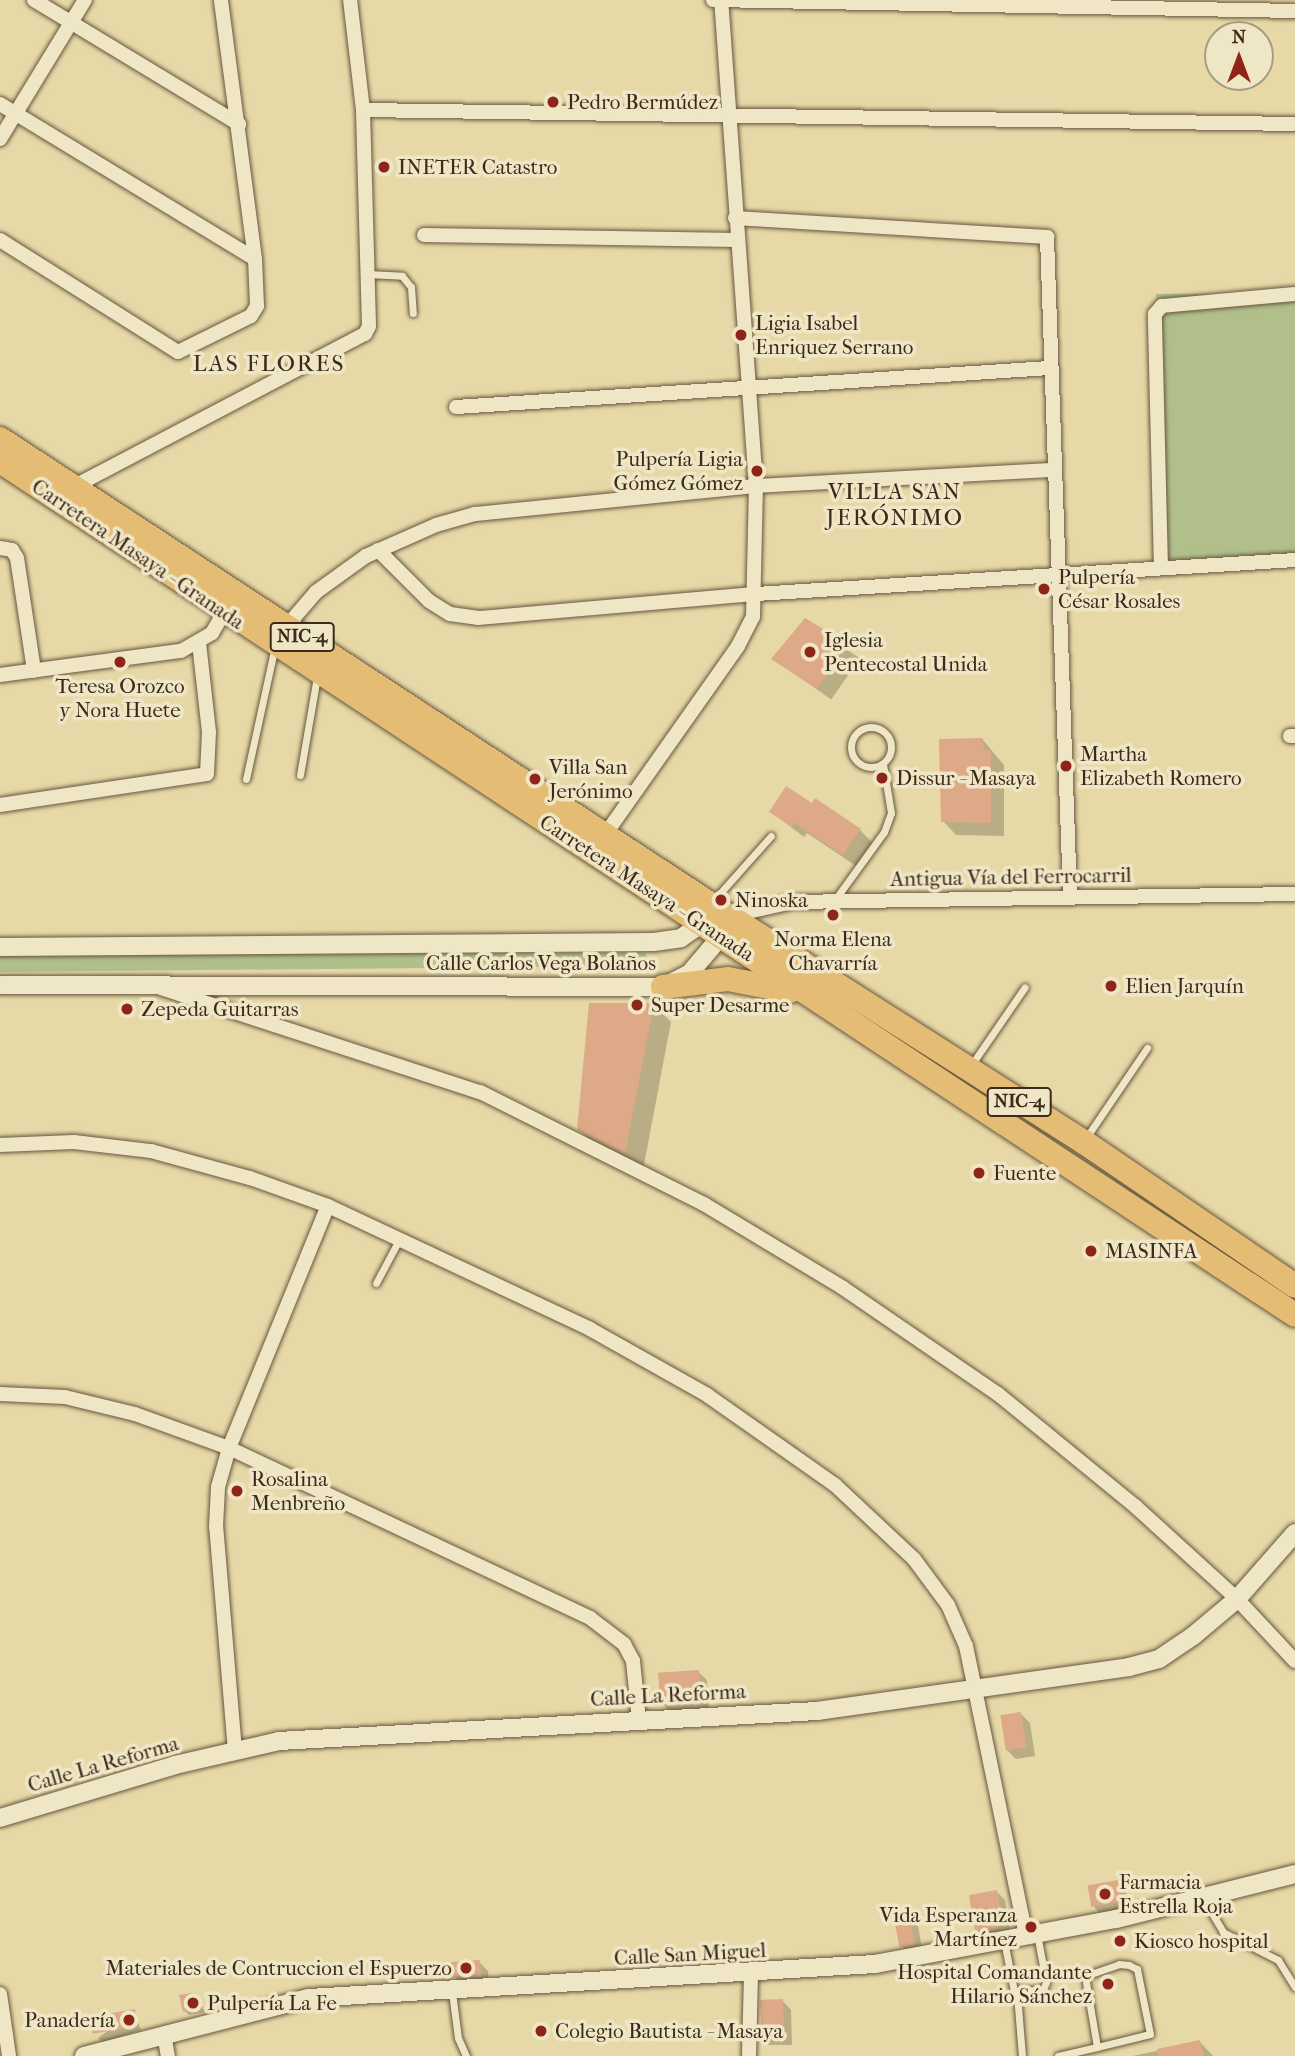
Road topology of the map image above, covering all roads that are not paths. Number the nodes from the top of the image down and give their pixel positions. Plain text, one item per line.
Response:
1 (34, 0) edge
2 (85, 0) edge
3 (221, 0) edge
4 (351, 0) edge
5 (713, 0) edge
6 (721, 0) edge
7 (871, 1) edge
8 (988, 3) edge
9 (1098, 4) edge
10 (1222, 5) edge
11 (1295, 11) edge
12 (71, 22) junction
13 (0, 104) edge
14 (363, 110) junction
15 (16, 114) junction
16 (730, 118) junction
17 (239, 124) junction
18 (1295, 124) edge
19 (0, 139) edge
20 (735, 218) junction
21 (424, 234) dead end
22 (0, 240) edge
23 (737, 240) junction
24 (254, 259) junction
25 (368, 274) junction
26 (1295, 294) edge
27 (413, 313) dead end
28 (1050, 368) junction
29 (748, 389) junction
30 (456, 407) dead end
31 (0, 439) edge
32 (0, 461) edge
33 (1053, 470) junction
34 (756, 486) junction
35 (73, 487) junction
36 (0, 548) edge
37 (378, 550) junction
38 (1295, 560) edge
39 (1161, 568) junction
40 (1060, 576) junction
41 (756, 594) junction
42 (224, 612) junction
43 (280, 636) junction
44 (199, 643) junction
45 (34, 671) junction
46 (318, 673) junction
47 (0, 675) edge
48 (883, 764) junction
49 (300, 775) dead end
50 (246, 779) dead end
51 (0, 805) edge
52 (771, 836) dead end
53 (599, 843) junction
54 (1295, 894) edge
55 (1070, 897) junction
56 (834, 901) junction
57 (715, 921) junction
58 (0, 947) edge
59 (150, 984) junction
60 (0, 985) edge
61 (663, 987) junction
62 (1025, 987) dead end
63 (817, 998) junction
64 (1147, 1048) dead end
65 (967, 1070) junction
66 (1084, 1142) junction
67 (0, 1145) edge
68 (328, 1206) junction
69 (400, 1238) junction
70 (376, 1283) dead end
71 (1295, 1286) edge
72 (1295, 1315) edge
73 (0, 1394) edge
74 (229, 1448) junction
75 (1295, 1533) edge
76 (1237, 1599) junction
77 (1295, 1661) edge
78 (978, 1690) junction
79 (639, 1720) junction
80 (235, 1751) junction
81 (0, 1818) edge
82 (1295, 1874) edge
83 (1204, 1899) junction
84 (1031, 1934) junction
85 (1004, 1940) junction
86 (751, 1974) junction
87 (1295, 1987) edge
88 (452, 1991) junction
89 (0, 1994) edge
90 (1017, 1994) junction
91 (164, 2034) junction
92 (1097, 2048) junction
93 (9, 2056) edge
94 (84, 2056) edge
95 (168, 2056) edge
96 (466, 2056) edge
97 (749, 2056) edge
98 (1022, 2056) edge
99 (1058, 2056) edge

1 - 12 street
2 - 12 street
3 - 17 street
4 - 14 street
5 - 6 street
6 - 7 street
6 - 16 street
7 - 8 street
8 - 9 street
9 - 10 street
10 - 11 street
12 - 15 street
12 - 17 street
13 - 15 street
14 - 16 street
14 - 25 street
15 - 19 street
15 - 24 street
16 - 18 street
16 - 20 street
17 - 24 street
20 - 23 street
20 - 28 street
21 - 23 street
22 - 24 street
23 - 29 street
25 - 27 lane
25 - 35 street
26 - 39 street
28 - 29 street
28 - 33 street
29 - 30 street
29 - 34 street
31 - 35 highway, Carretera Masaya - Granada / NIC-4
32 - 42 highway, Carretera Masaya - Granada / NIC-4
33 - 34 street
33 - 40 street
34 - 37 street
34 - 41 street
35 - 43 highway, Carretera Masaya - Granada / NIC-4
36 - 45 street
37 - 41 street
37 - 43 street
38 - 39 street
39 - 40 street
40 - 41 street
40 - 55 street
41 - 53 street
42 - 43 highway, Carretera Masaya - Granada / NIC-4
42 - 44 street
43 - 46 highway, Carretera Masaya - Granada / NIC-4
43 - 50 lane
43 - 53 highway, Carretera Masaya - Granada / NIC-4
44 - 45 street
44 - 51 street
45 - 47 street
46 - 49 lane
46 - 53 highway, Carretera Masaya - Granada / NIC-4
48 - 48 lane
48 - 56 lane
52 - 57 lane
53 - 57 highway, Carretera Masaya - Granada / NIC-4
54 - 55 street, Antigua Vía del Ferrocarril
55 - 56 street, Antigua Vía del Ferrocarril
56 - 57 street, Antigua Vía del Ferrocarril
57 - 58 street, Calle Carlos Vega Bolaños
57 - 61 street, Calle Carlos Vega Bolaños
57 - 63 highway, Carretera Masaya - Granada / NIC-4
57 - 65 highway, Carretera Masaya - Granada / NIC-4
59 - 60 street, Calle Carlos Vega Bolaños
59 - 61 street, Calle Carlos Vega Bolaños
59 - 76 street
61 - 63 highway
62 - 65 lane
63 - 72 highway, Carretera Masaya - Granada / NIC-4
64 - 66 lane
65 - 66 highway, Carretera Masaya - Granada / NIC-4
66 - 71 highway, Carretera Masaya - Granada / NIC-4
67 - 68 street
68 - 69 street
68 - 74 street
69 - 70 lane
69 - 78 street
73 - 74 street
74 - 79 street
74 - 80 street
75 - 76 street, Calle La Reforma
76 - 77 street
76 - 78 street, Calle La Reforma
78 - 79 street, Calle La Reforma
78 - 84 street
79 - 80 street, Calle La Reforma
80 - 81 street, Calle La Reforma
82 - 83 street, Calle San Miguel
83 - 84 street, Calle San Miguel
83 - 87 lane
84 - 85 street, Calle San Miguel
84 - 90 lane
85 - 86 street, Calle San Miguel
85 - 90 lane
86 - 88 street, Calle San Miguel
86 - 97 street
88 - 91 street, Calle San Miguel
88 - 96 lane
89 - 93 street
90 - 98 lane
91 - 94 street, Calle San Miguel
91 - 95 street
92 - 92 lane
92 - 99 lane

